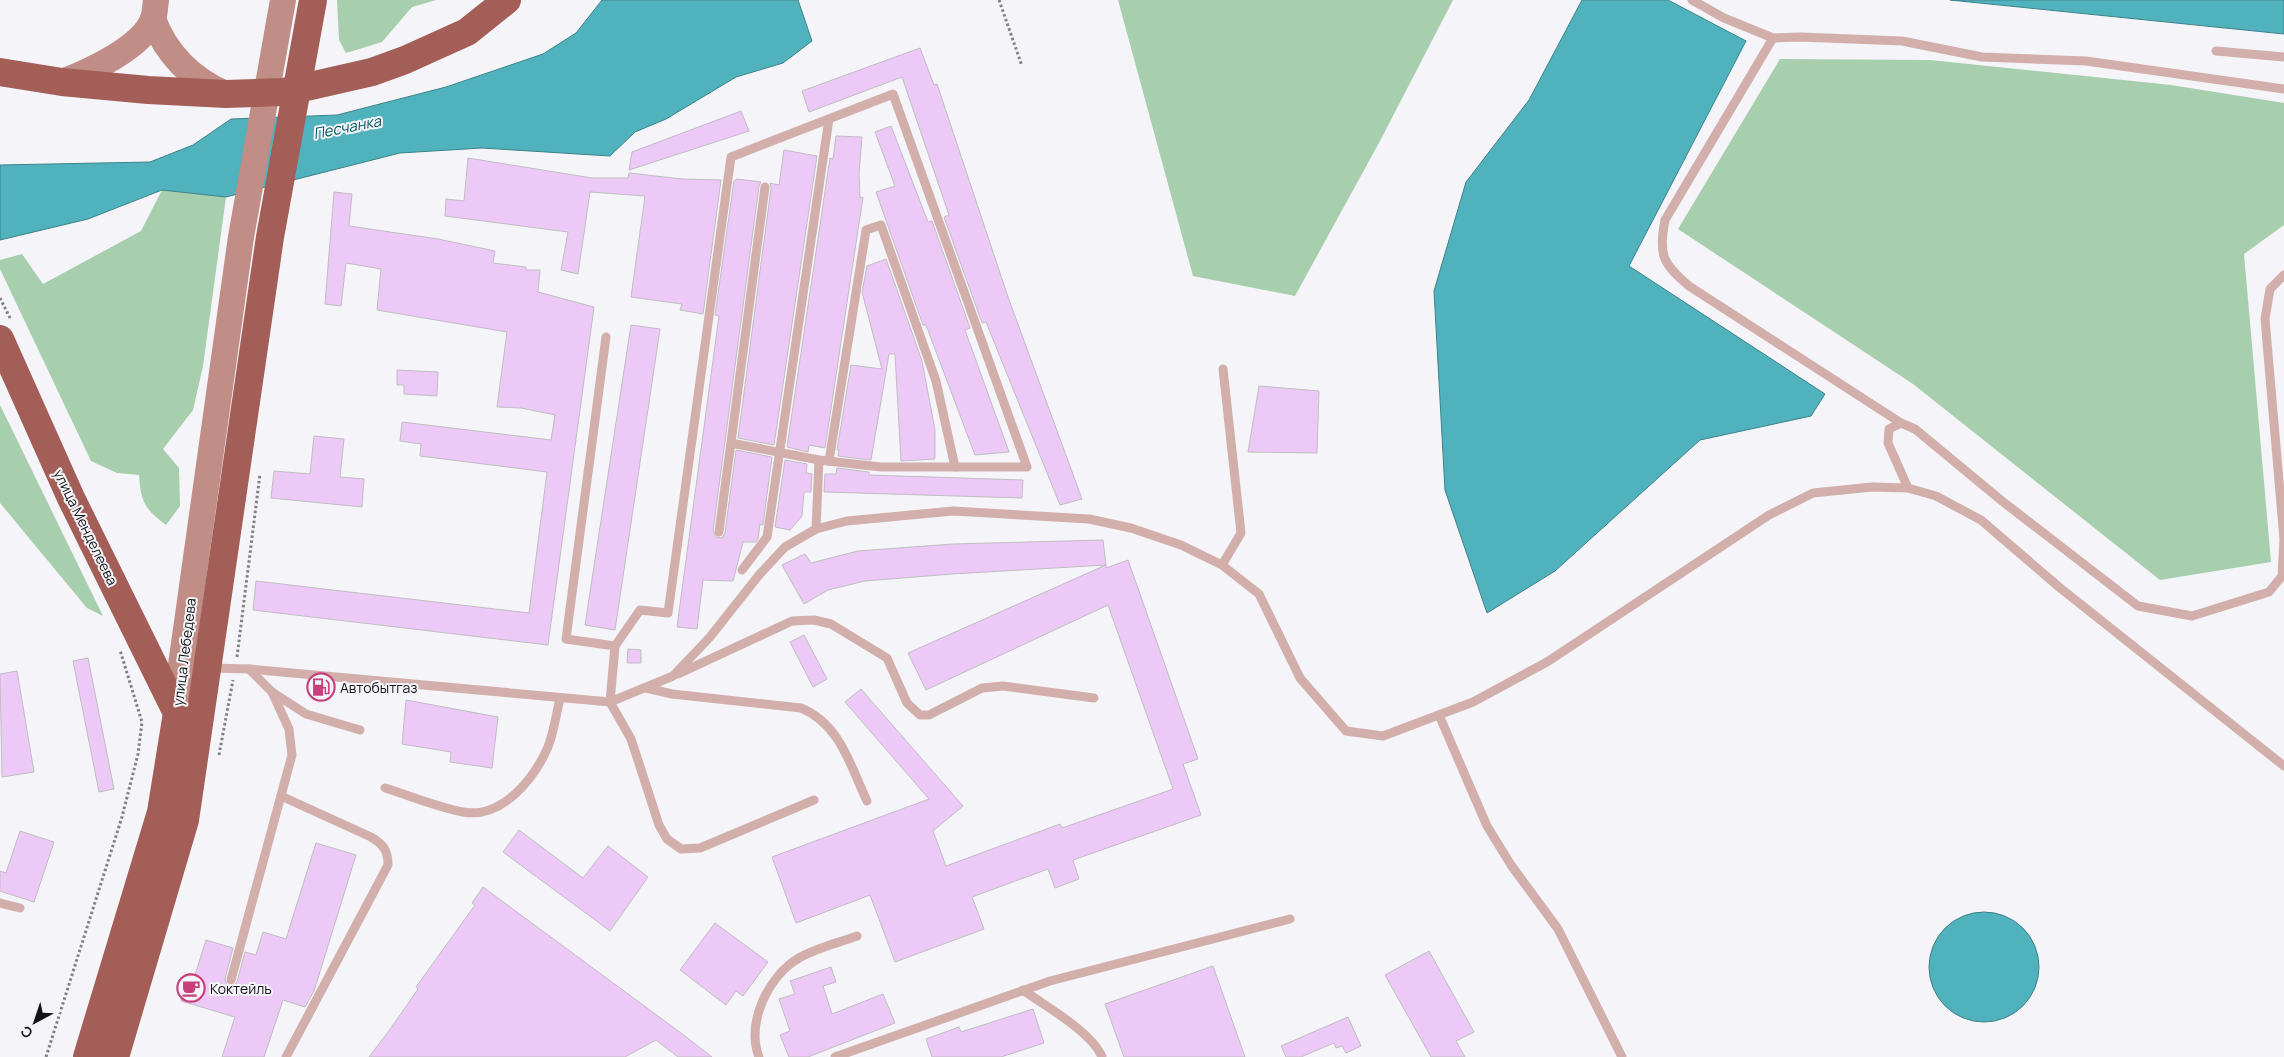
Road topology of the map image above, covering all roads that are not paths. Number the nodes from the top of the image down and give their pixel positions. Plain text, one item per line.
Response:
1 (283, 0) edge
2 (313, 0) edge
3 (507, 0) edge
4 (1692, 0) edge
5 (155, 10) edge
6 (1773, 38) junction
7 (2216, 51) dead end
8 (2284, 57) edge
9 (0, 72) edge
10 (62, 82) junction
11 (2284, 89) edge
12 (226, 94) junction
13 (829, 118) junction
14 (765, 187) dead end
15 (2284, 275) edge
16 (6, 331) edge
17 (606, 337) dead end
18 (1223, 369) dead end
19 (1901, 423) junction
20 (731, 443) junction
21 (779, 452) junction
22 (819, 460) junction
23 (830, 461) junction
24 (955, 467) junction
25 (1908, 488) junction
26 (816, 529) junction
27 (719, 532) dead end
28 (1222, 565) junction
29 (742, 570) dead end
30 (616, 646) junction
31 (194, 666) junction
32 (249, 670) junction
33 (673, 676) junction
34 (645, 688) junction
35 (272, 692) junction
36 (560, 698) junction
37 (1094, 698) dead end
38 (610, 702) junction
39 (177, 713) junction
40 (1439, 715) junction
41 (360, 730) dead end
42 (2284, 766) edge
43 (386, 788) dead end
44 (281, 796) junction
45 (814, 800) dead end
46 (867, 801) dead end
47 (0, 903) edge
48 (20, 908) dead end
49 (1290, 920) dead end
50 (857, 936) dead end
51 (231, 980) dead end
52 (1023, 990) junction
53 (87, 1057) edge
54 (115, 1057) edge
55 (286, 1057) edge
56 (759, 1057) edge
57 (835, 1057) edge
58 (1102, 1057) edge
59 (1622, 1057) edge

1 - 31 main road, улица Лебедева
2 - 31 highway, улица Лебедева
3 - 12 highway
4 - 6 lane
5 - 10 main road
5 - 12 main road
6 - 11 lane
6 - 19 lane
7 - 8 lane
9 - 10 highway
10 - 12 highway
13 - 21 lane
13 - 24 lane
13 - 30 lane
14 - 20 lane
15 - 19 lane
16 - 39 highway, улица Менделеева
17 - 30 lane
18 - 28 lane
19 - 25 lane
20 - 21 lane
20 - 27 lane
21 - 22 lane
21 - 29 lane
22 - 23 lane
22 - 26 lane
23 - 24 lane
23 - 24 lane
25 - 40 lane
25 - 42 lane
26 - 28 lane
26 - 33 lane
28 - 40 lane
30 - 38 lane
31 - 32 lane
31 - 39 main road, улица Лебедева
31 - 54 highway, улица Лебедева
32 - 35 lane
32 - 36 lane
33 - 34 lane
33 - 37 lane
34 - 38 lane
34 - 46 lane
35 - 41 lane
35 - 44 lane
36 - 38 lane
36 - 43 lane
38 - 45 lane
39 - 53 highway, улица Лебедева
40 - 59 lane
44 - 51 lane
44 - 55 lane
47 - 48 lane
49 - 52 lane
50 - 56 lane
52 - 57 lane
52 - 58 lane

